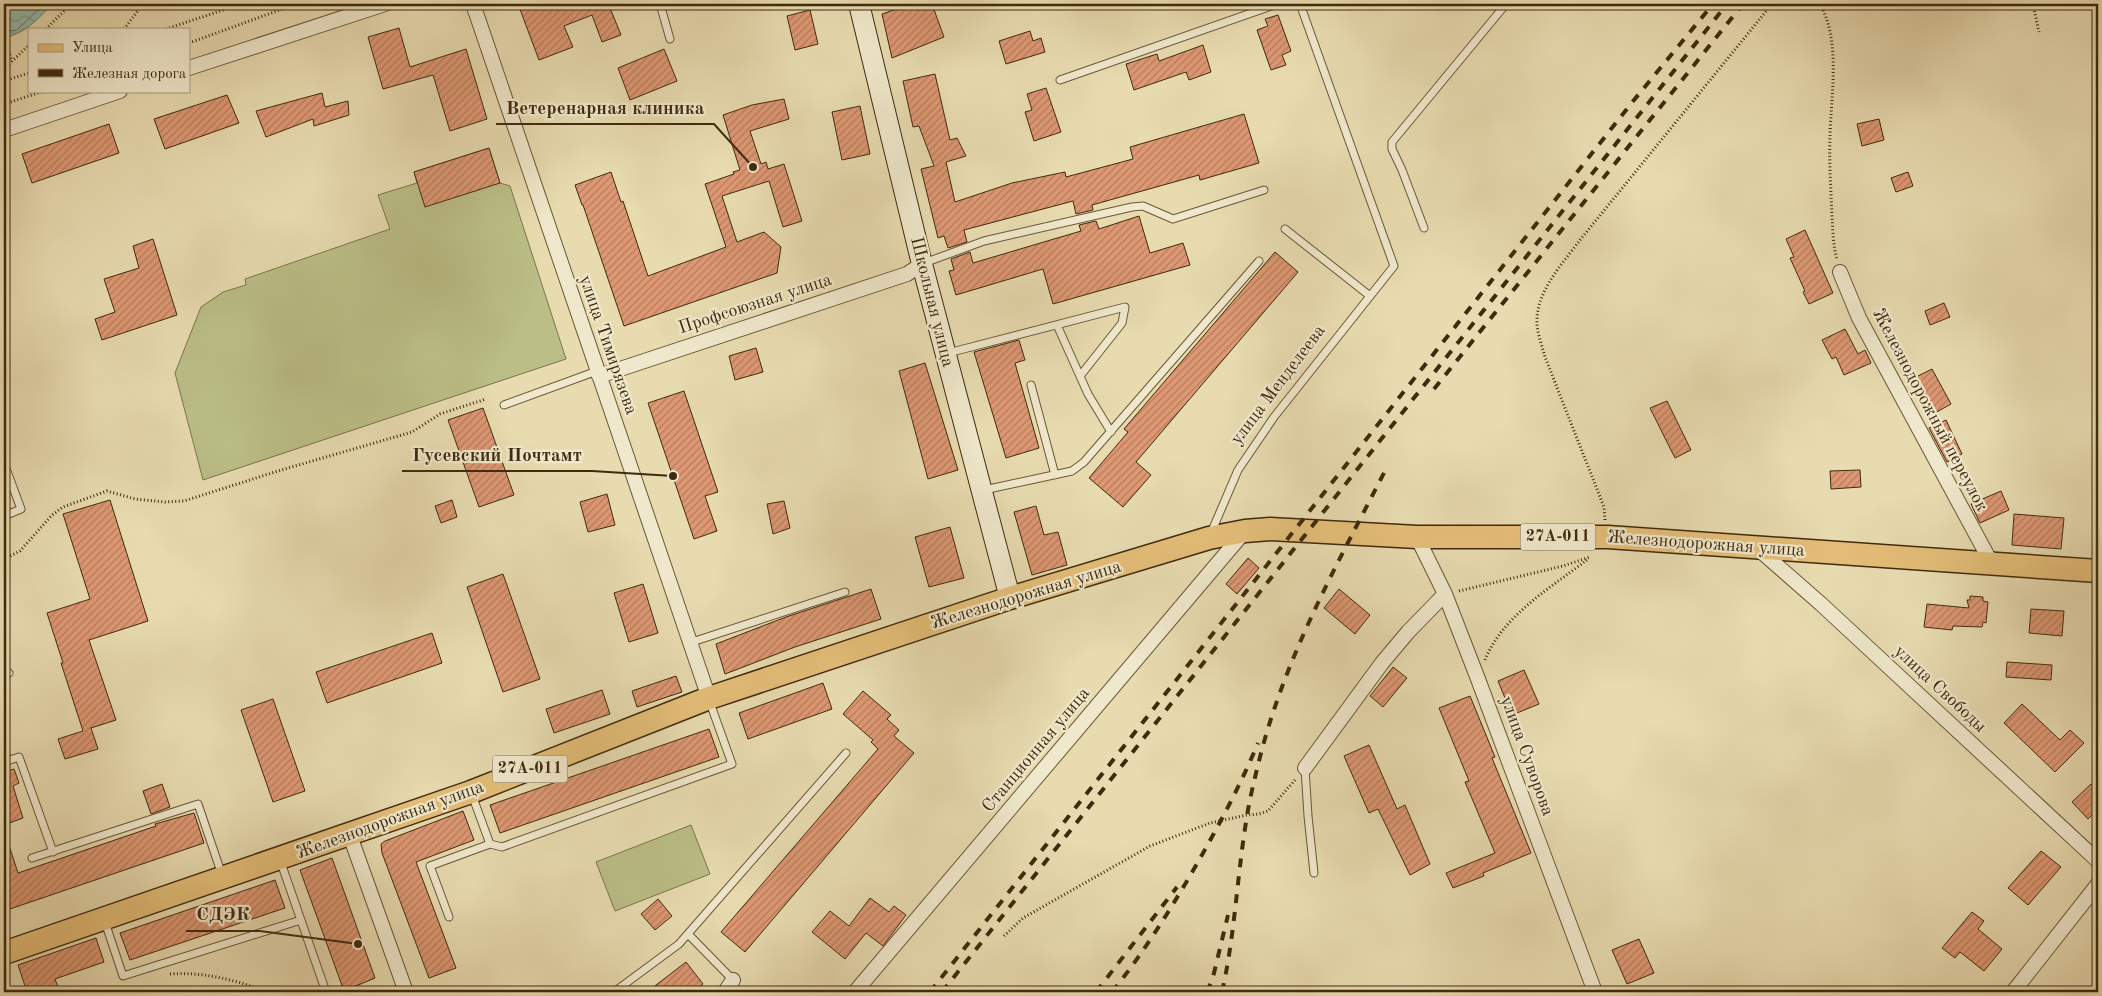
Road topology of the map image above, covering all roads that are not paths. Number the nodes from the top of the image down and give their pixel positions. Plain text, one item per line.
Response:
1 (386, 4) edge
2 (473, 4) edge
3 (660, 4) edge
4 (859, 4) edge
5 (1277, 4) edge
6 (1300, 4) edge
7 (1506, 4) edge
8 (355, 8) edge
9 (670, 39) dead end
10 (190, 68) edge
11 (1060, 80) dead end
12 (117, 92) edge
13 (4, 130) edge
14 (1264, 190) dead end
15 (1424, 228) dead end
16 (1285, 229) dead end
17 (1259, 261) dead end
18 (922, 264) junction
19 (1840, 272) road end
20 (1370, 296) junction
21 (1057, 325) junction
22 (945, 353) junction
23 (598, 374) junction
24 (1080, 376) junction
25 (1030, 385) dead end
26 (504, 405) dead end
27 (1111, 432) junction
28 (4, 463) edge
29 (1056, 475) junction
30 (981, 491) junction
31 (4, 516) edge
32 (1245, 531) junction
33 (1417, 537) junction
34 (1209, 538) junction
35 (1755, 547) junction
36 (1992, 564) junction
37 (2098, 571) edge
38 (844, 592) dead end
39 (1445, 594) junction
40 (1010, 598) junction
41 (690, 643) junction
42 (709, 698) junction
43 (4, 749) edge
44 (846, 753) dead end
45 (6, 762) edge
46 (1305, 768) joint
47 (471, 792) junction
48 (349, 833) junction
49 (490, 844) junction
50 (53, 852) junction
51 (32, 858) dead end
52 (280, 859) junction
53 (2098, 861) edge
54 (1314, 873) dead end
55 (223, 879) junction
56 (2098, 884) edge
57 (449, 916) dead end
58 (104, 919) junction
59 (301, 920) junction
60 (688, 934) junction
61 (4, 953) edge
62 (733, 980) joint
63 (403, 991) edge
64 (326, 992) edge
65 (614, 992) edge
66 (725, 992) edge
67 (855, 992) edge
68 (1595, 992) edge
69 (2013, 992) edge

1 - 8 street
2 - 23 street, улица Тимирязева
3 - 9 lane
4 - 18 main road, Школьная улица
5 - 11 lane
6 - 20 lane, улица Менделеева
7 - 15 lane
8 - 10 street
12 - 13 street
14 - 18 lane
16 - 20 lane
17 - 27 lane
18 - 22 main road, Школьная улица
18 - 23 street, Профсоюзная улица
19 - 36 street, Железнодорожный переулок
20 - 34 lane, улица Менделеева
21 - 22 lane
21 - 24 lane
21 - 24 lane
22 - 30 main road, Школьная улица
23 - 26 lane
23 - 41 street, улица Тимирязева
24 - 27 lane
25 - 29 lane
27 - 29 lane
28 - 31 lane
29 - 30 lane
30 - 40 main road, Школьная улица
32 - 33 main road, Железнодорожная улица / 27А-011
32 - 34 main road, Железнодорожная улица / 27А-011
32 - 67 street, Станционная улица
33 - 35 main road, Железнодорожная улица / 27А-011
33 - 39 street, улица Суворова
34 - 40 main road, Железнодорожная улица / 27А-011
35 - 36 main road, Железнодорожная улица / 27А-011
35 - 53 street, улица Свободы
36 - 37 main road, Железнодорожная улица / 27А-011
38 - 41 lane
39 - 46 street
39 - 68 street, улица Суворова
40 - 42 main road, Железнодорожная улица / 27А-011
41 - 42 street, улица Тимирязева
42 - 47 main road, Железнодорожная улица / 27А-011
42 - 49 lane
43 - 45 lane
44 - 60 lane
45 - 50 lane
46 - 54 lane
47 - 48 main road, Железнодорожная улица / 27А-011
47 - 49 lane
48 - 52 main road, Железнодорожная улица / 27А-011
48 - 63 street
49 - 57 lane
50 - 51 lane
50 - 55 lane
52 - 55 main road, Железнодорожная улица / 27А-011
52 - 59 lane
55 - 58 main road, Железнодорожная улица / 27А-011
56 - 69 street
58 - 59 lane
58 - 61 main road, Железнодорожная улица / 27А-011
59 - 64 lane
60 - 62 lane
60 - 65 lane
62 - 66 street

